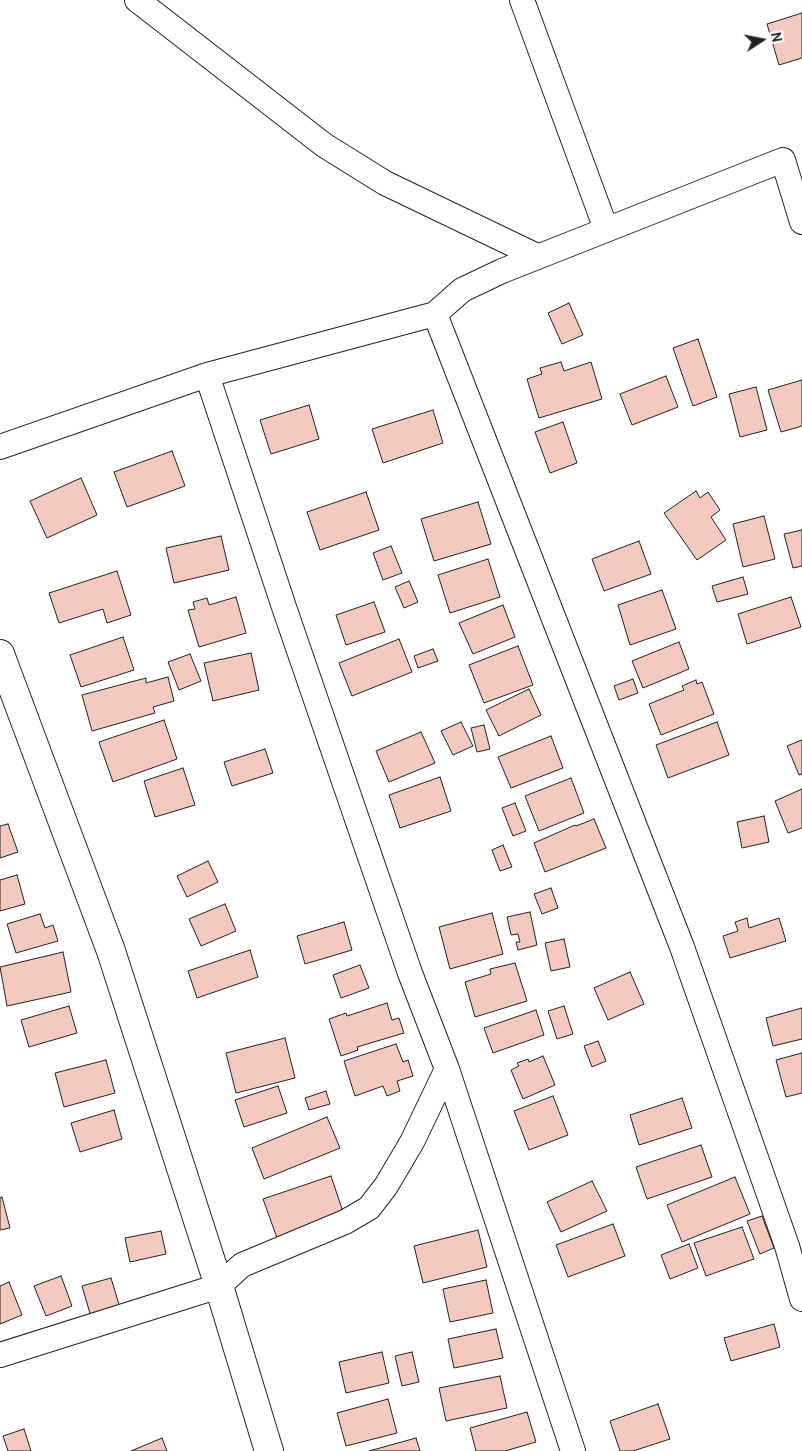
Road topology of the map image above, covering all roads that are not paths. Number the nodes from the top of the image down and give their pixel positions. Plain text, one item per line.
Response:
1 (137, 0) edge
2 (522, 0) edge
3 (792, 156) edge
4 (802, 222) edge
5 (606, 229) junction
6 (537, 256) junction
7 (435, 314) junction
8 (207, 375) junction
9 (0, 447) edge
10 (0, 654) edge
11 (447, 1070) junction
12 (219, 1286) junction
13 (802, 1299) edge
14 (0, 1355) edge
15 (269, 1451) edge
16 (573, 1451) edge

1 - 6 street
2 - 5 street
3 - 4 street
3 - 5 street
5 - 6 street
6 - 7 street
7 - 8 street
7 - 13 street
8 - 9 street
8 - 11 street
10 - 12 street
11 - 12 street
11 - 16 street
12 - 14 street
12 - 15 street

